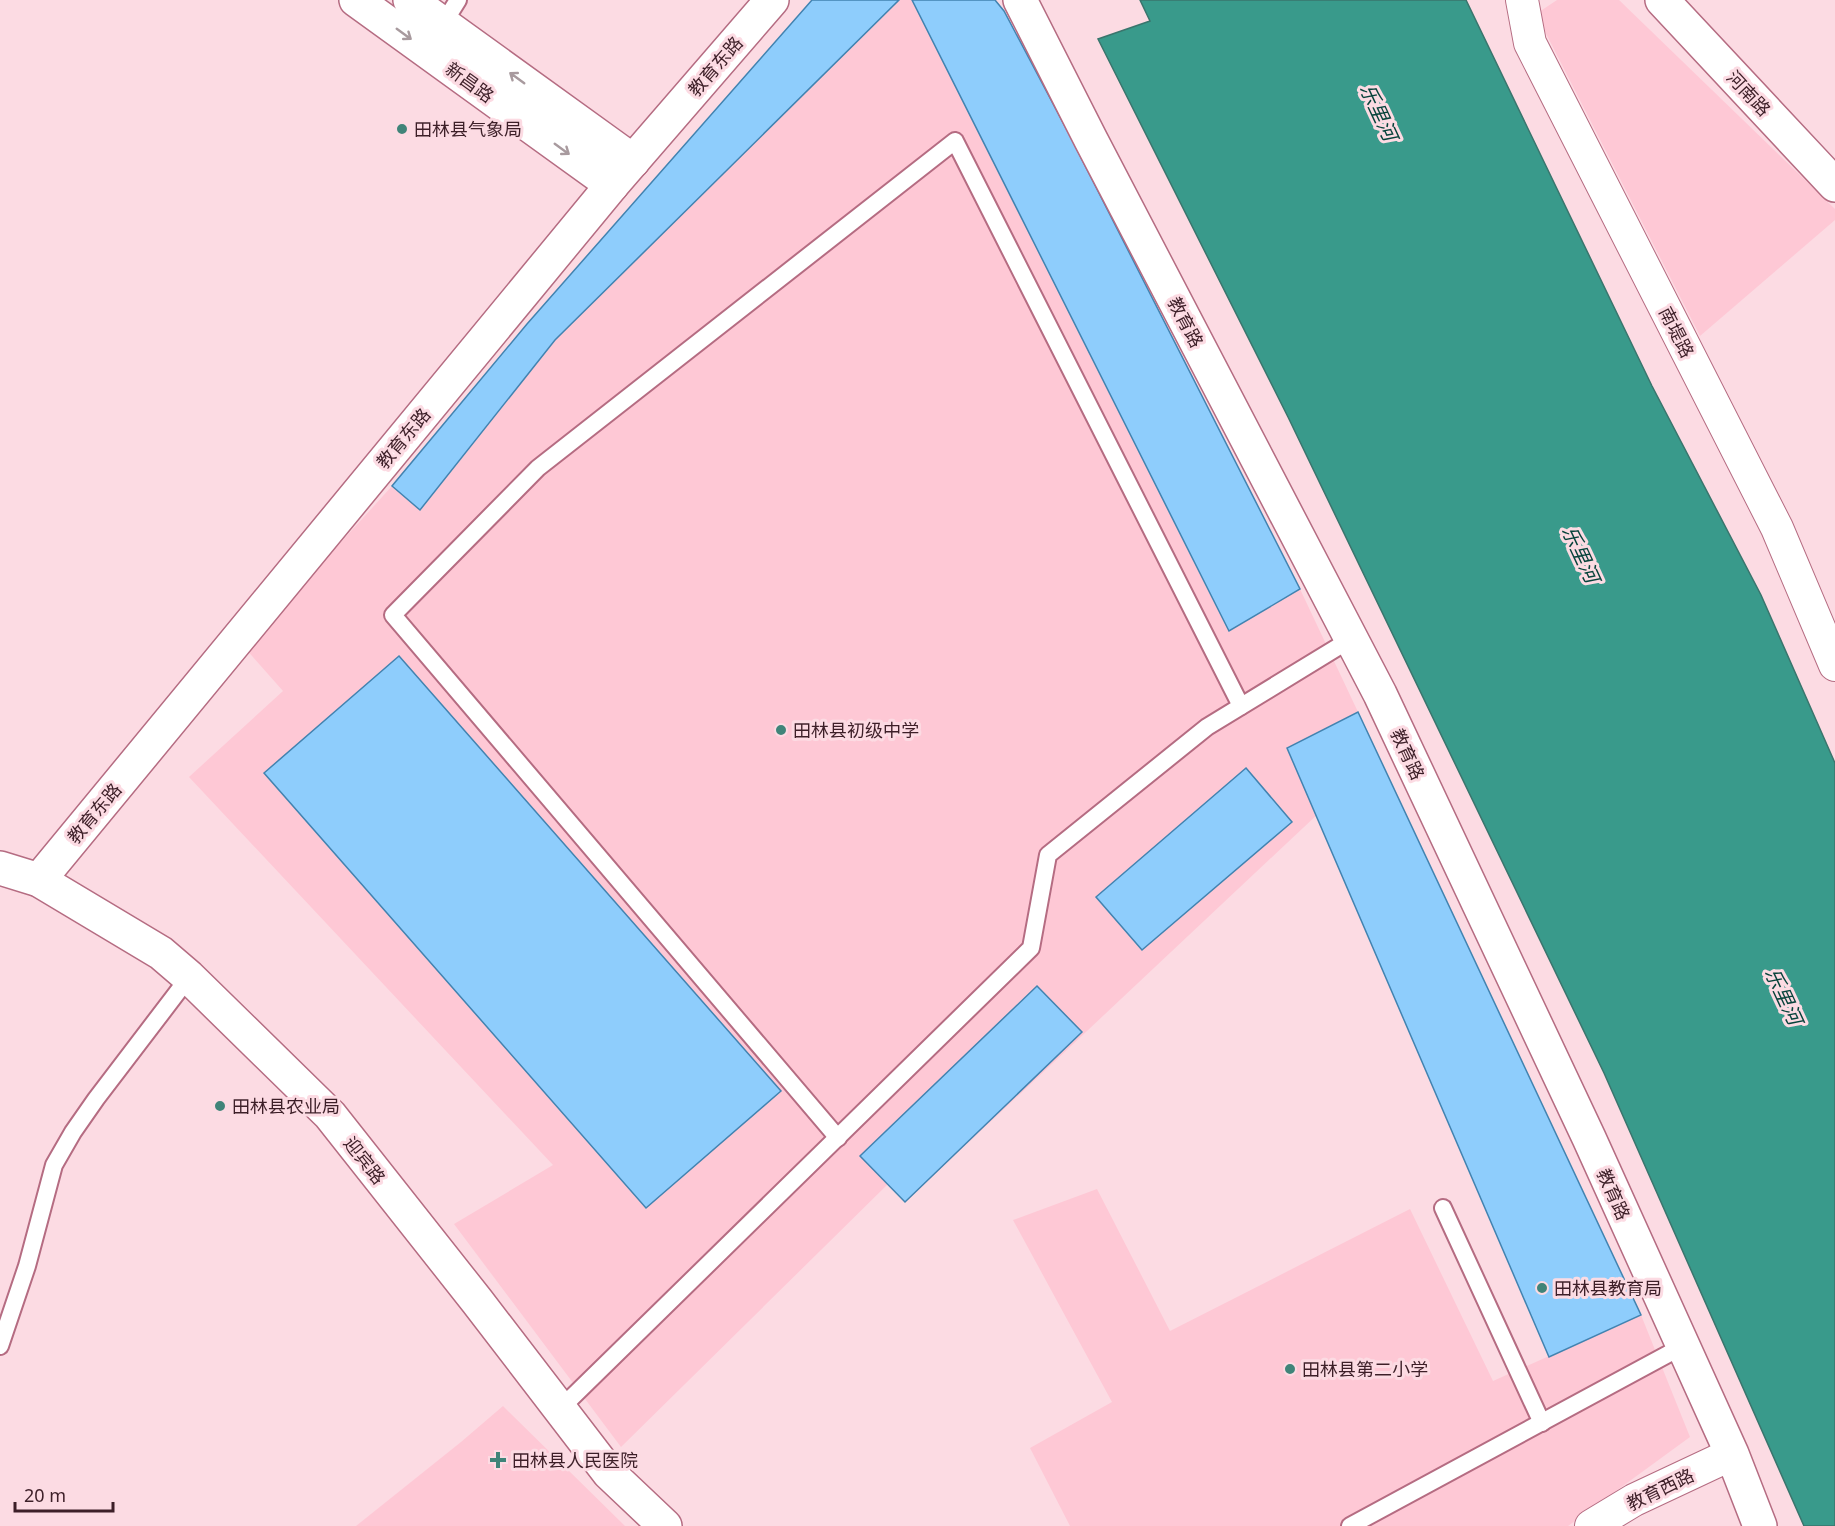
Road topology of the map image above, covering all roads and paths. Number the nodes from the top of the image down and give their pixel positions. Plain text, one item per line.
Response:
1 (356, 0) edge
2 (410, 0) edge
3 (772, 0) edge
4 (1020, 0) edge
5 (1522, 0) edge
6 (1662, 0) edge
7 (450, 12) edge
8 (622, 173) junction
9 (1835, 185) edge
10 (1351, 639) junction
11 (1835, 665) edge
12 (1241, 706) junction
13 (0, 868) edge
14 (39, 880) junction
15 (189, 977) junction
16 (838, 1138) junction
17 (1443, 1208) dead end
18 (0, 1346) edge
19 (1683, 1346) junction
20 (560, 1410) junction
21 (1542, 1423) junction
22 (1732, 1454) junction
23 (665, 1526) edge
24 (1350, 1526) edge
25 (1591, 1526) edge
26 (1760, 1526) edge

1 -> 8 street, 新昌路
2 - 7 street, 新昌路
3 - 8 street, 教育东路
4 - 10 street, 教育路
5 - 11 street, 南堤路
6 - 9 street, 河南路
8 -> 7 street, 新昌路
8 - 14 street, 教育东路
10 - 12 lane
10 - 19 street, 教育路
12 - 16 lane
12 - 16 lane
13 - 14 street, 迎宾路
14 - 15 street, 迎宾路
15 - 18 lane
15 - 20 street, 迎宾路
16 - 20 lane
17 - 21 lane
19 - 21 lane
19 - 22 street, 教育路
20 - 23 street, 迎宾路
21 - 24 lane
22 - 25 street, 教育西路
22 - 26 street, 教育路

